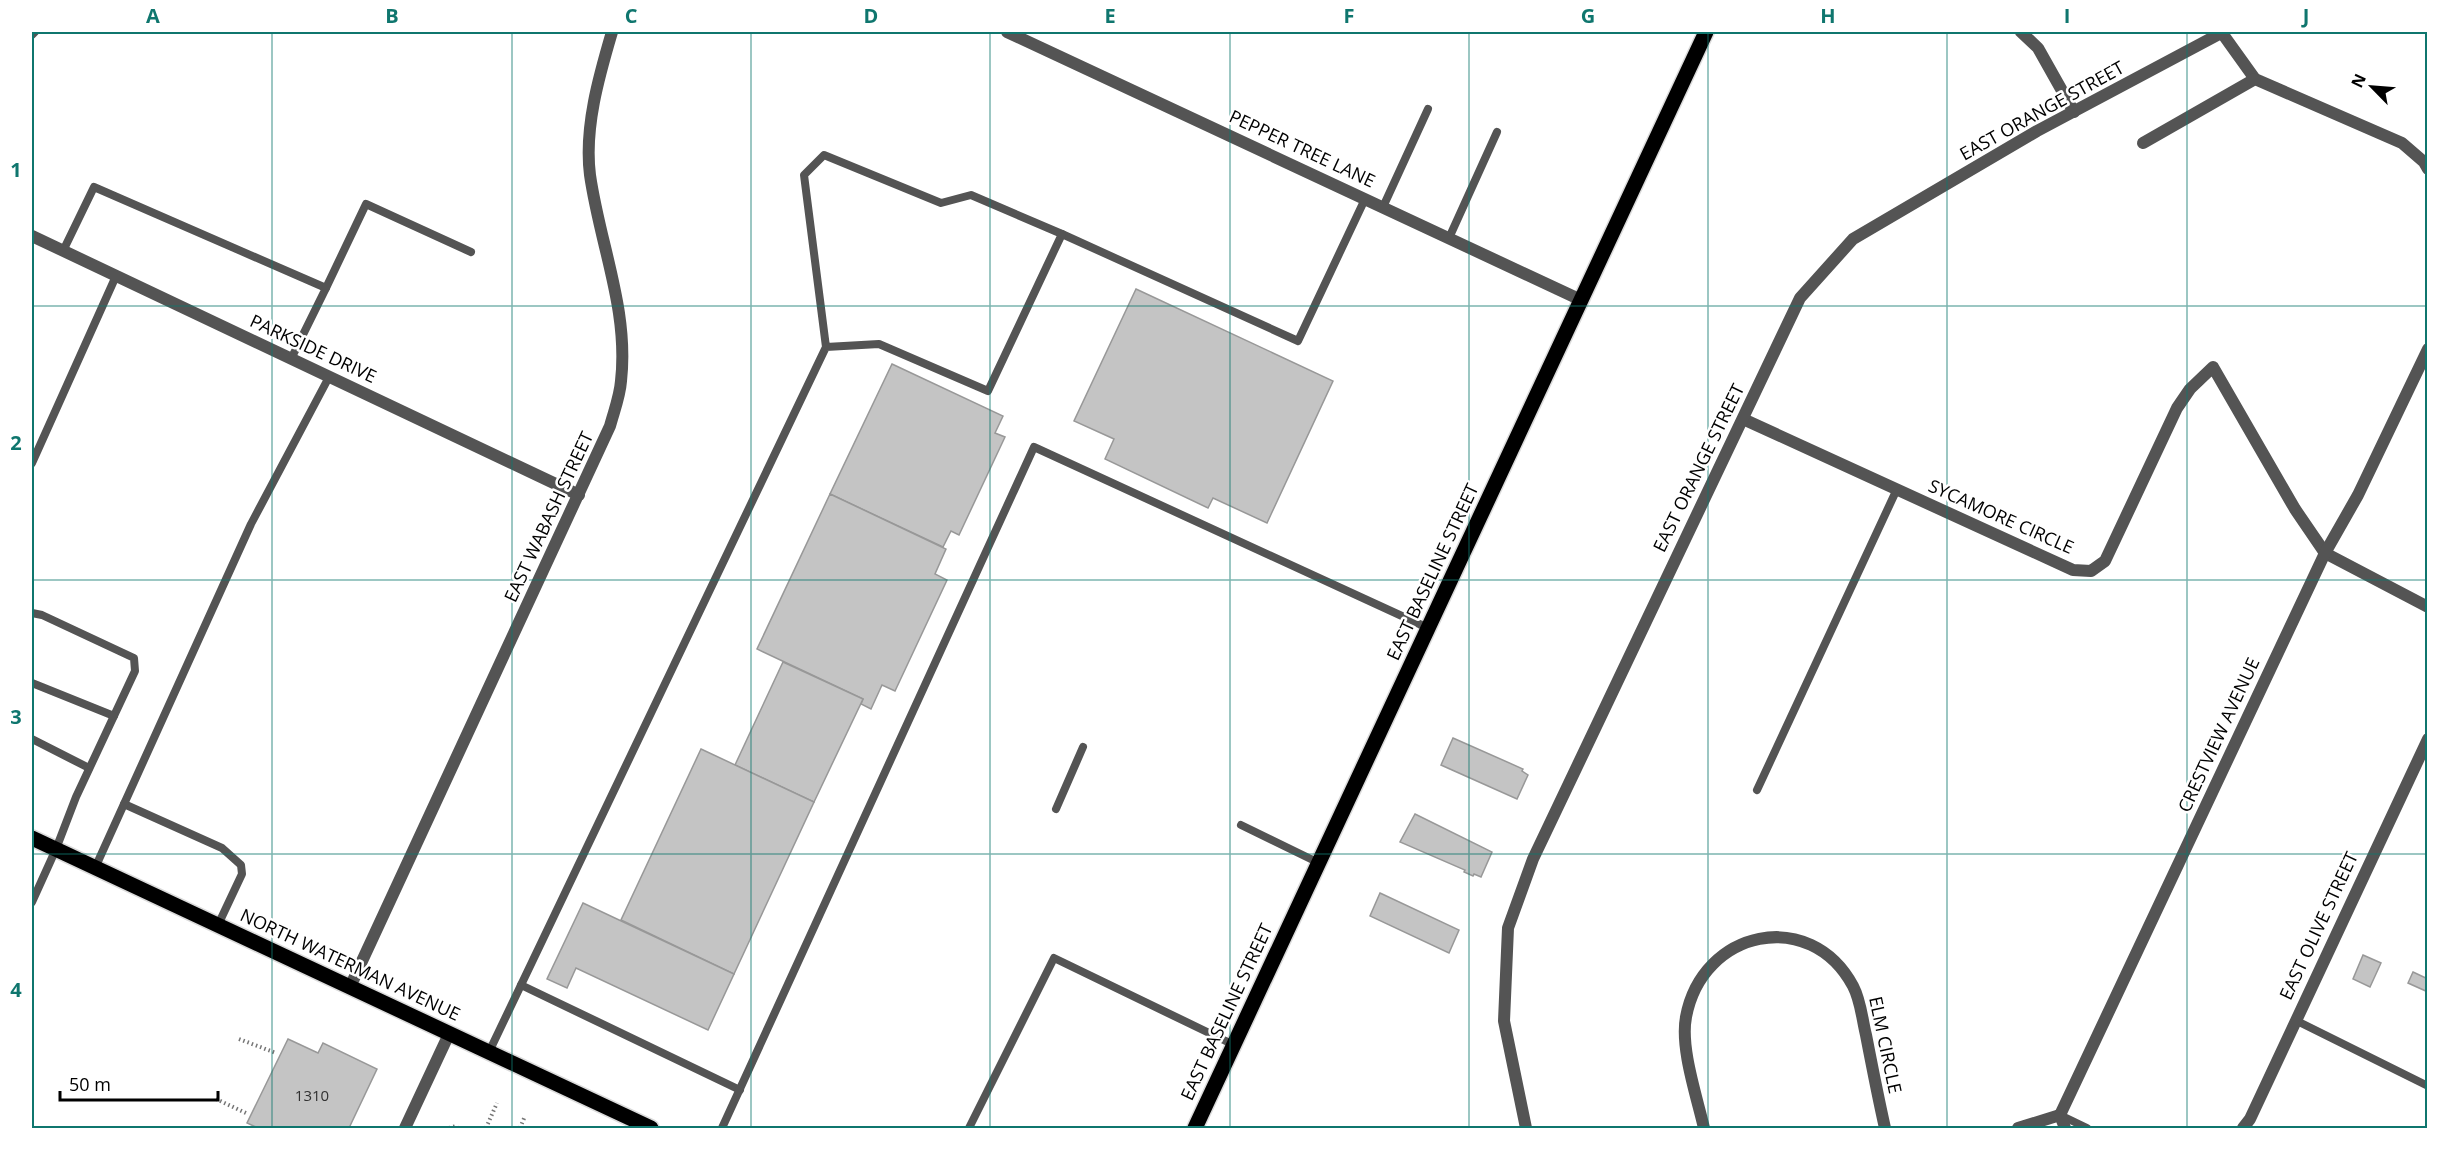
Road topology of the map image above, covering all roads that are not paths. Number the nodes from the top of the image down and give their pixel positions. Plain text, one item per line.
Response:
1 (35, 32) edge
2 (612, 32) edge
3 (1007, 32) edge
4 (1706, 32) edge
5 (2021, 32) edge
6 (2222, 32) edge
7 (32, 35) edge
8 (2255, 80) junction
9 (1428, 109) dead end
10 (2074, 112) junction
11 (1497, 132) dead end
12 (2143, 143) dead end
13 (2427, 169) edge
14 (1365, 199) junction
15 (1383, 207) junction
16 (1062, 234) junction
17 (32, 236) edge
18 (1449, 238) junction
19 (63, 251) junction
20 (471, 252) dead end
21 (116, 276) junction
22 (326, 288) junction
23 (1581, 300) junction
24 (826, 347) junction
25 (2427, 349) edge
26 (291, 359) junction
27 (329, 377) junction
28 (1743, 419) junction
29 (32, 463) edge
30 (1897, 489) junction
31 (579, 495) junction
32 (2325, 553) junction
33 (2427, 607) edge
34 (32, 613) edge
35 (1428, 628) junction
36 (32, 683) edge
37 (114, 716) junction
38 (32, 739) edge
39 (2427, 739) edge
40 (1083, 747) dead end
41 (89, 768) junction
42 (1757, 790) dead end
43 (124, 804) junction
44 (1056, 808) dead end
45 (1241, 825) dead end
46 (32, 838) edge
47 (56, 849) junction
48 (1318, 863) junction
49 (95, 867) junction
50 (32, 902) edge
51 (218, 925) junction
52 (521, 985) junction
53 (350, 987) junction
54 (2295, 1020) junction
55 (449, 1034) junction
56 (1234, 1045) junction
57 (489, 1052) junction
58 (2427, 1086) edge
59 (740, 1090) junction
60 (2060, 1114) junction
61 (405, 1128) edge
62 (651, 1128) edge
63 (722, 1128) edge
64 (969, 1128) edge
65 (1195, 1128) edge
66 (1526, 1128) edge
67 (1704, 1128) edge
68 (1885, 1128) edge
69 (2018, 1128) edge
70 (2065, 1128) edge
71 (2087, 1128) edge
72 (2243, 1128) edge

1 - 7 lane
2 - 31 street, EAST WABASH STREET
3 - 14 street, PEPPER TREE LANE
4 - 23 main road, EAST BASELINE STREET
5 - 10 street
6 - 8 street
6 - 10 street, EAST ORANGE STREET
8 - 12 street
8 - 13 street
9 - 15 lane
10 - 28 street, EAST ORANGE STREET
11 - 18 lane
14 - 15 street, PEPPER TREE LANE
14 - 16 lane
15 - 18 street, PEPPER TREE LANE
16 - 24 lane
16 - 24 lane
17 - 19 street, PARKSIDE DRIVE
18 - 23 street, PEPPER TREE LANE
19 - 21 street, PARKSIDE DRIVE
19 - 22 lane
20 - 22 lane
21 - 26 street, PARKSIDE DRIVE
21 - 29 lane
22 - 26 lane
23 - 35 main road, EAST BASELINE STREET
24 - 52 lane
25 - 32 street
26 - 27 street, PARKSIDE DRIVE
27 - 31 street, PARKSIDE DRIVE
27 - 43 lane
28 - 30 street, SYCAMORE CIRCLE
28 - 66 street, EAST ORANGE STREET
30 - 32 street, SYCAMORE CIRCLE
30 - 42 lane
31 - 53 street, EAST WABASH STREET
32 - 33 street
32 - 60 street, CRESTVIEW AVENUE
34 - 37 lane
35 - 48 main road, EAST BASELINE STREET
35 - 59 lane
36 - 37 lane
37 - 41 lane
38 - 41 lane
39 - 54 street, EAST OLIVE STREET
40 - 44 lane
41 - 47 lane
43 - 49 lane
43 - 51 lane
45 - 48 lane
46 - 47 main road, NORTH WATERMAN AVENUE
47 - 49 main road, NORTH WATERMAN AVENUE
47 - 50 lane
48 - 56 main road, EAST BASELINE STREET
49 - 51 main road, NORTH WATERMAN AVENUE
51 - 53 main road, NORTH WATERMAN AVENUE
52 - 57 lane
52 - 59 lane
53 - 55 main road, NORTH WATERMAN AVENUE
54 - 58 lane
54 - 72 street, EAST OLIVE STREET
55 - 57 main road, NORTH WATERMAN AVENUE
55 - 61 street
56 - 64 lane
56 - 65 main road, EAST BASELINE STREET
57 - 62 main road, NORTH WATERMAN AVENUE
59 - 63 lane
60 - 69 street
60 - 70 street
60 - 71 lane
67 - 68 street, ELM CIRCLE

